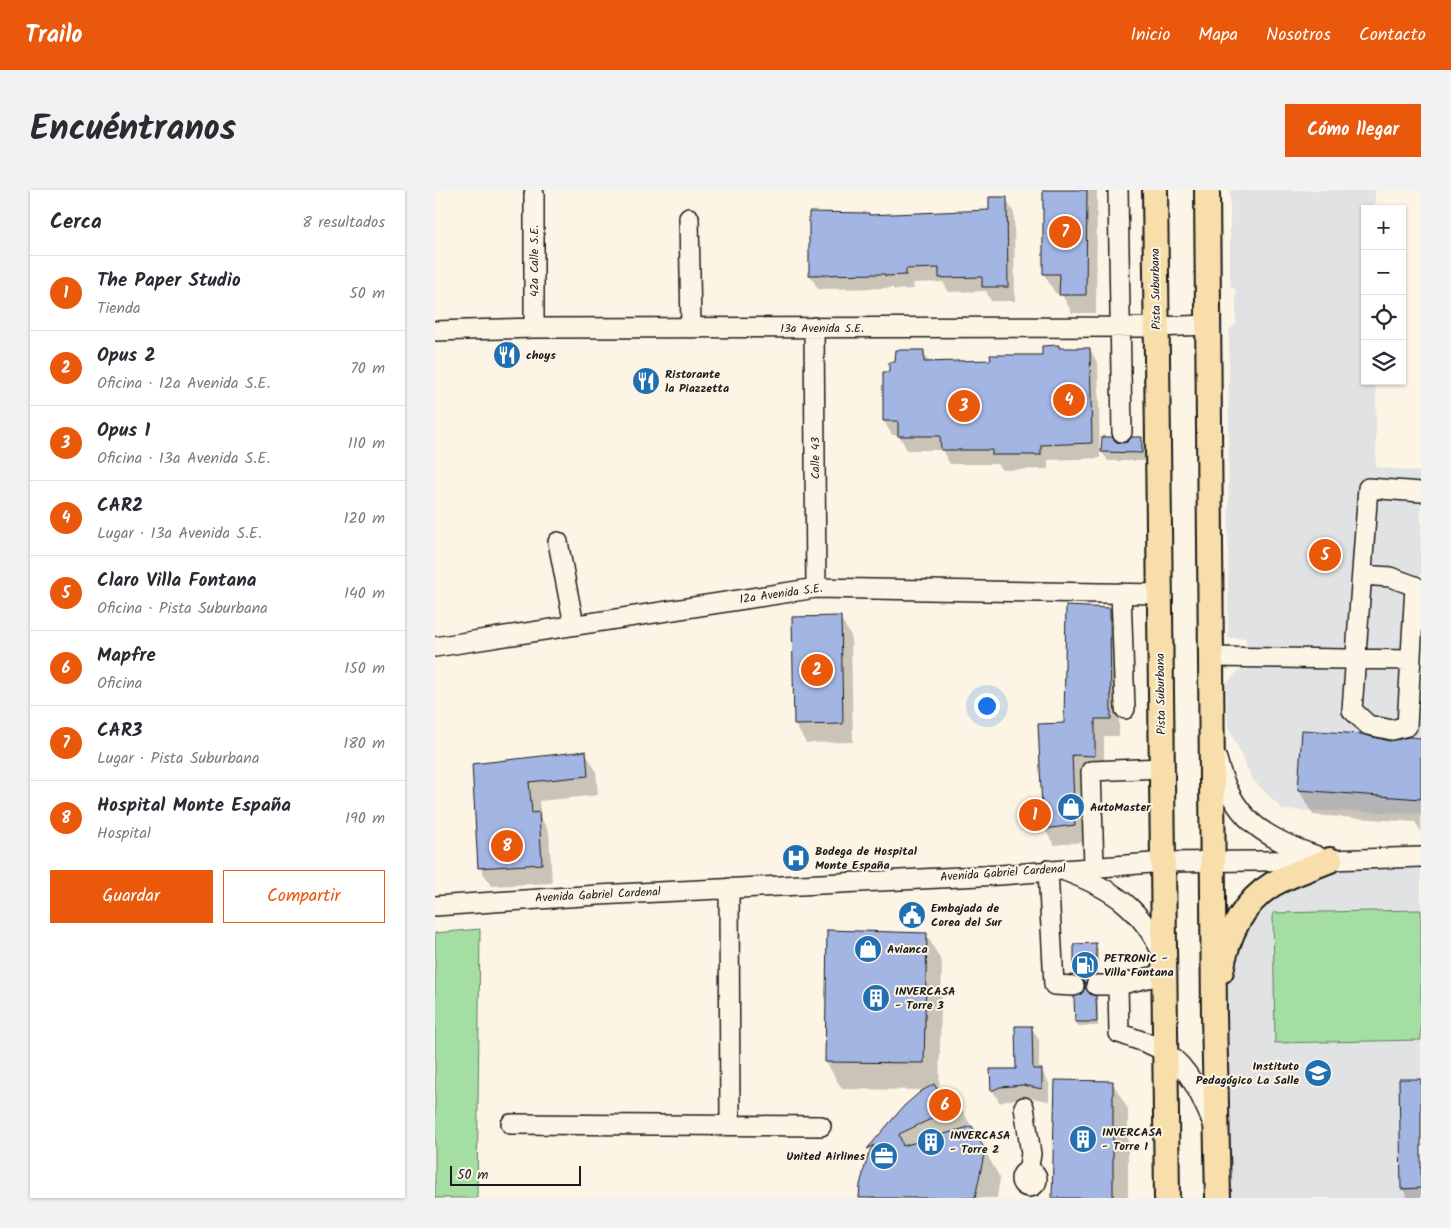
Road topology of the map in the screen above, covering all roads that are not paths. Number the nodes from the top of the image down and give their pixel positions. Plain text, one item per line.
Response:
1 (1118, 190) edge
2 (1155, 190) edge
3 (1207, 190) edge
4 (534, 194) dead end
5 (689, 218) dead end
6 (1208, 325) junction
7 (534, 328) junction
8 (691, 328) junction
9 (814, 328) junction
10 (1120, 328) junction
11 (1156, 328) junction
12 (435, 331) edge
13 (1122, 432) dead end
14 (1421, 492) edge
15 (558, 542) dead end
16 (1362, 575) junction
17 (816, 588) junction
18 (1121, 593) junction
19 (1160, 594) junction
20 (574, 625) junction
21 (435, 647) edge
22 (1211, 657) junction
23 (1355, 659) junction
24 (1411, 660) junction
25 (1125, 709) dead end
26 (1212, 737) junction
27 (1162, 768) junction
28 (1421, 857) edge
29 (1330, 860) junction
30 (1213, 861) junction
31 (1164, 862) junction
32 (1094, 867) junction
33 (1054, 870) junction
34 (729, 888) junction
35 (435, 906) edge
36 (1163, 964) junction
37 (1096, 985) dead end
38 (1118, 985) junction
39 (1074, 986) dead end
40 (1214, 1015) junction
41 (1165, 1052) junction
42 (1024, 1108) dead end
43 (511, 1124) dead end
44 (730, 1125) junction
45 (821, 1126) dead end
46 (1217, 1131) junction
47 (1030, 1186) edge
48 (1167, 1198) edge
49 (1218, 1198) edge

1 - 10 street
2 - 11 main road, Pista Suburbana
3 - 6 main road
4 - 7 street, 42a Calle S.E.
5 - 8 street
6 - 11 street, 13a Avenida S.E.
6 - 22 main road
7 - 8 street, 13a Avenida S.E.
7 - 12 street, 13a Avenida S.E.
8 - 9 street, 13a Avenida S.E.
9 - 10 street, 13a Avenida S.E.
9 - 17 street, Calle 43
10 - 11 street, 13a Avenida S.E.
10 - 13 street
11 - 19 main road, Pista Suburbana
14 - 16 street
15 - 20 street
16 - 23 street
16 - 24 street
17 - 18 street, 12a Avenida S.E.
17 - 20 street, 12a Avenida S.E.
18 - 19 street, 12a Avenida S.E.
18 - 25 street
19 - 27 main road, Pista Suburbana
20 - 21 street, 12a Avenida S.E.
22 - 23 street
22 - 26 main road
23 - 24 street
23 - 24 street
26 - 29 street
26 - 30 main road
27 - 31 main road, Pista Suburbana
27 - 32 street
28 - 29 street, Avenida Gabriel Cardenal
29 - 30 street, Avenida Gabriel Cardenal
29 - 40 main road
30 - 31 street, Avenida Gabriel Cardenal
30 - 40 main road
31 - 32 street, Avenida Gabriel Cardenal
31 - 36 main road, Pista Suburbana
32 - 33 street, Avenida Gabriel Cardenal
33 - 34 street, Avenida Gabriel Cardenal
33 - 36 street
33 - 39 street
34 - 35 street, Avenida Gabriel Cardenal
34 - 44 street
36 - 38 street
36 - 41 main road, Pista Suburbana
37 - 38 street
38 - 41 street
40 - 46 main road
41 - 46 street
41 - 48 main road, Pista Suburbana
42 - 47 street
43 - 44 street
44 - 45 street
46 - 49 main road

